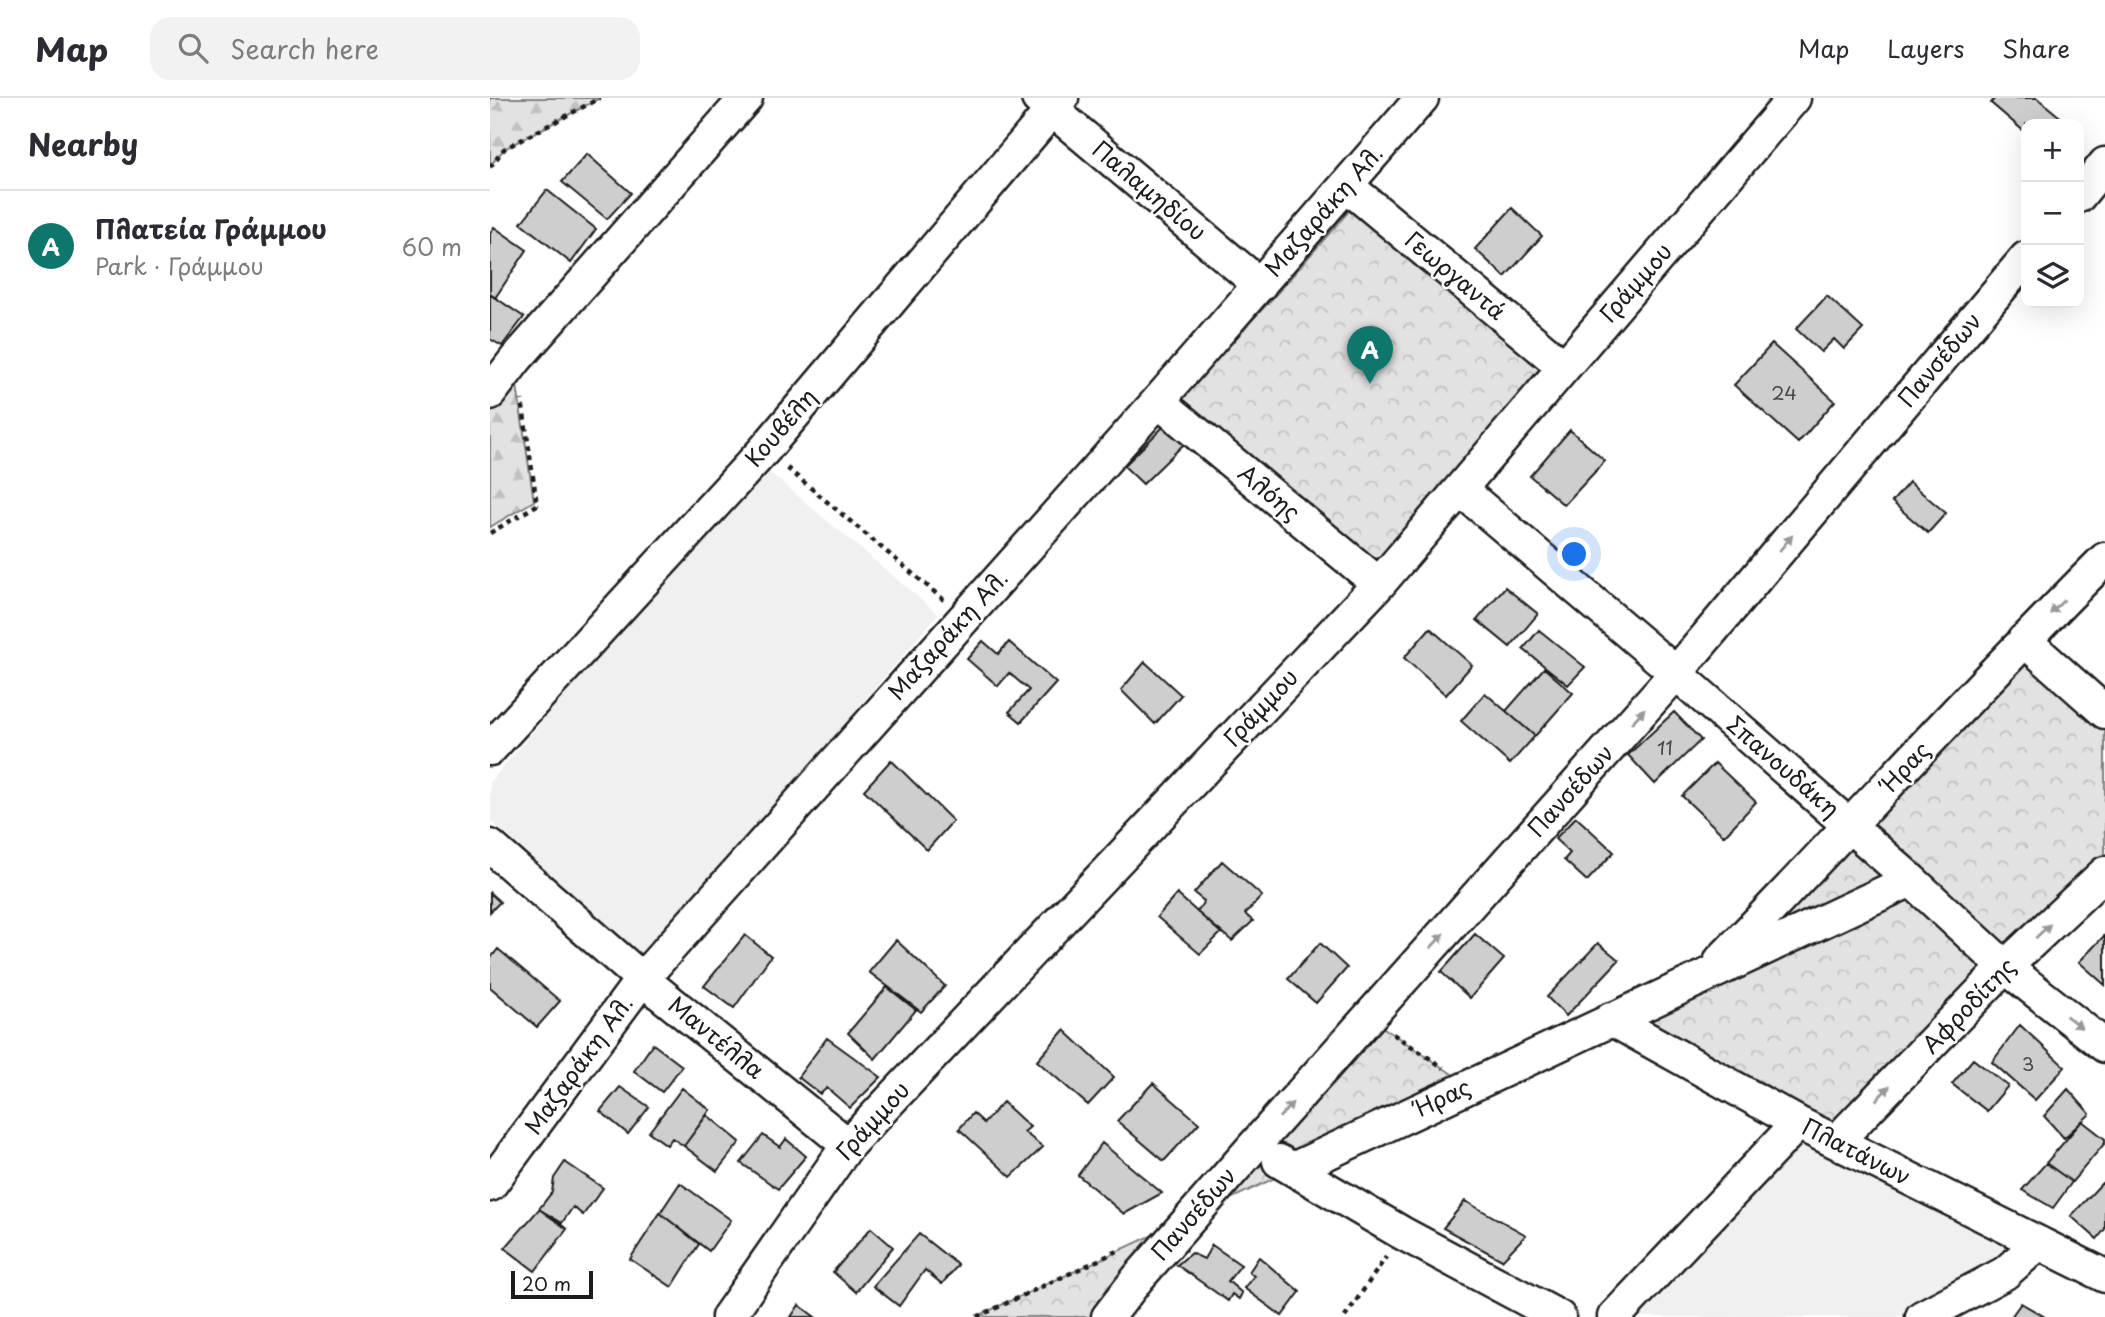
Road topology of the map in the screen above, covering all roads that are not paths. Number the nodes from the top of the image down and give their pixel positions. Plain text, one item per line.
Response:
1 (746, 98) edge
2 (1422, 98) edge
3 (1794, 98) edge
4 (1051, 102) edge
5 (2105, 164) edge
6 (1346, 185) junction
7 (2084, 189) edge
8 (2021, 264) edge
9 (1260, 285) junction
10 (1564, 367) junction
11 (490, 393) edge
12 (1158, 401) junction
13 (1460, 489) junction
14 (2105, 559) edge
15 (1379, 584) junction
16 (2024, 640) junction
17 (1676, 673) junction
18 (2105, 712) edge
19 (490, 750) edge
20 (1851, 827) junction
21 (490, 846) edge
22 (2105, 873) edge
23 (1911, 880) junction
24 (2005, 967) junction
25 (1706, 974) junction
26 (642, 979) junction
27 (1611, 1019) junction
28 (2105, 1046) edge
29 (1798, 1123) junction
30 (1836, 1142) junction
31 (848, 1145) junction
32 (1253, 1147) junction
33 (1293, 1169) junction
34 (490, 1185) edge
35 (2039, 1243) junction
36 (2105, 1276) edge
37 (728, 1317) edge
38 (1108, 1317) edge
39 (1559, 1317) edge
40 (1614, 1317) edge
41 (1922, 1317) edge

1 - 11 street
2 - 6 street, Μαζαράκη Αλ.
3 - 10 street, Γράμμου
4 - 9 street, Παλαμηδίου
4 - 19 street, Κουβέλη
5 - 7 street
6 - 9 street, Μαζαράκη Αλ.
6 - 10 street, Γεωργαντά
17 -> 8 street, Πανσέδων
9 - 12 street, Μαζαράκη Αλ.
10 - 13 street, Γράμμου
12 - 15 street, Αλόης
12 - 26 street, Μαζαράκη Αλ.
13 - 15 street, Γράμμου
13 - 17 street, Σπανουδάκη
14 -> 16 street, Ήρας
15 - 31 street, Γράμμου
16 - 18 street
16 - 20 street, Ήρας
17 - 20 street, Σπανουδάκη
32 -> 17 street, Πανσέδων
20 - 23 street, Σπανουδάκη
20 - 25 street, Ήρας
21 - 26 street, Μαντέλλα
24 -> 22 street, Αφροδίτης
23 - 24 street, Σπανουδάκη
23 - 25 street, Ήρας
24 -> 28 street, Σπανουδάκη
30 -> 24 street, Αφροδίτης
25 - 27 street, Ήρας
26 - 31 street, Μαντέλλα
26 - 34 street, Μαζαράκη Αλ.
27 - 29 street, Πλατάνων
27 - 33 street, Ήρας
29 - 30 street, Πλατάνων
29 - 40 street
30 - 35 street, Πλατάνων
31 - 37 street, Γράμμου
32 - 33 street
32 - 38 street, Πανσέδων
33 - 39 street
35 - 36 street, Πλατάνων
35 - 41 street

